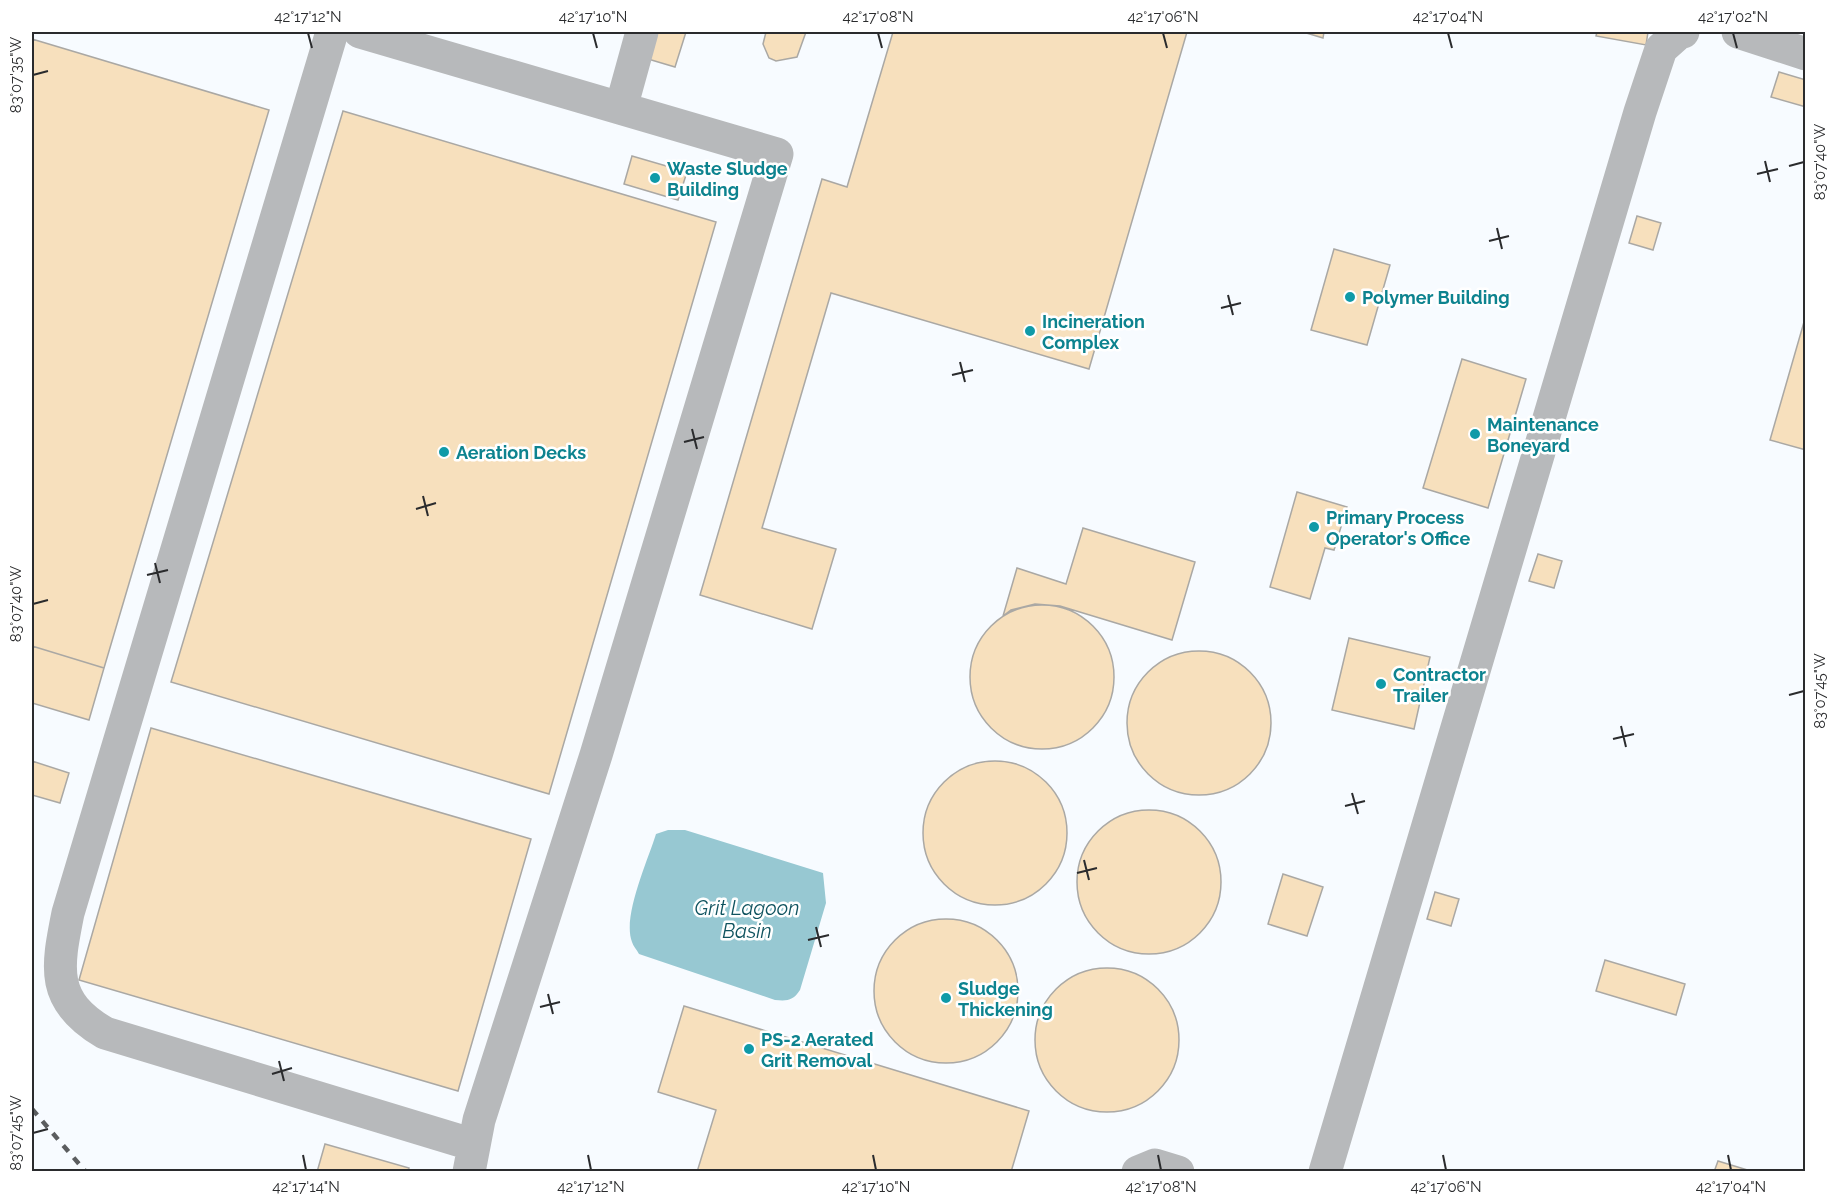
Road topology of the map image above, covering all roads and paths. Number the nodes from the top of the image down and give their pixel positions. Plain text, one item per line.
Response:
1 (332, 32) edge
2 (360, 32) edge
3 (642, 32) edge
4 (1683, 32) edge
5 (1738, 32) edge
6 (1806, 54) edge
7 (621, 108) junction
8 (471, 1158) edge
9 (1138, 1172) edge
10 (1178, 1172) edge
11 (1325, 1172) edge

1 - 8 lane
2 - 7 lane
3 - 7 lane
4 - 11 lane
5 - 6 lane
7 - 8 lane
9 - 10 lane

